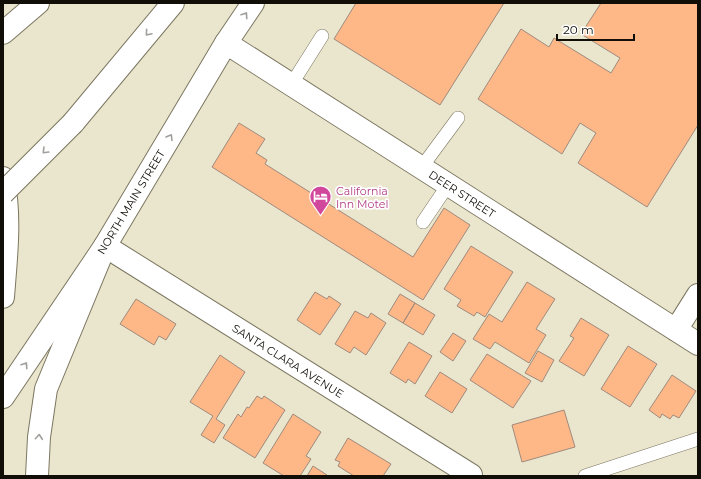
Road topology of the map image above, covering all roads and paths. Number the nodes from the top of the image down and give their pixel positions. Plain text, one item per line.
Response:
1 (38, 3) edge
2 (172, 3) edge
3 (253, 3) edge
4 (10, 27) edge
5 (322, 36) dead end
6 (226, 43) junction
7 (291, 85) junction
8 (458, 118) dead end
9 (421, 168) junction
10 (3, 178) edge
11 (448, 185) junction
12 (3, 193) edge
13 (424, 222) dead end
14 (104, 246) junction
15 (698, 295) edge
16 (3, 297) edge
17 (676, 330) junction
18 (698, 344) edge
19 (3, 397) edge
20 (698, 439) edge
21 (37, 476) edge
22 (472, 476) edge
23 (585, 476) edge

1 - 4 main road
2 -> 12 main road, bridge
6 -> 3 main road, NORTH MAIN STREET
5 - 7 lane
6 - 7 main road, DEER STREET
14 -> 6 main road, NORTH MAIN STREET
7 - 9 main road, DEER STREET
8 - 9 lane
9 - 11 main road, DEER STREET
10 - 16 main road
11 - 13 lane
11 - 17 main road, DEER STREET
19 -> 14 main road, NORTH MAIN STREET
21 -> 14 main road
14 - 22 main road, SANTA CLARA AVENUE
15 - 17 main road
17 - 18 main road, DEER STREET
20 - 23 lane

